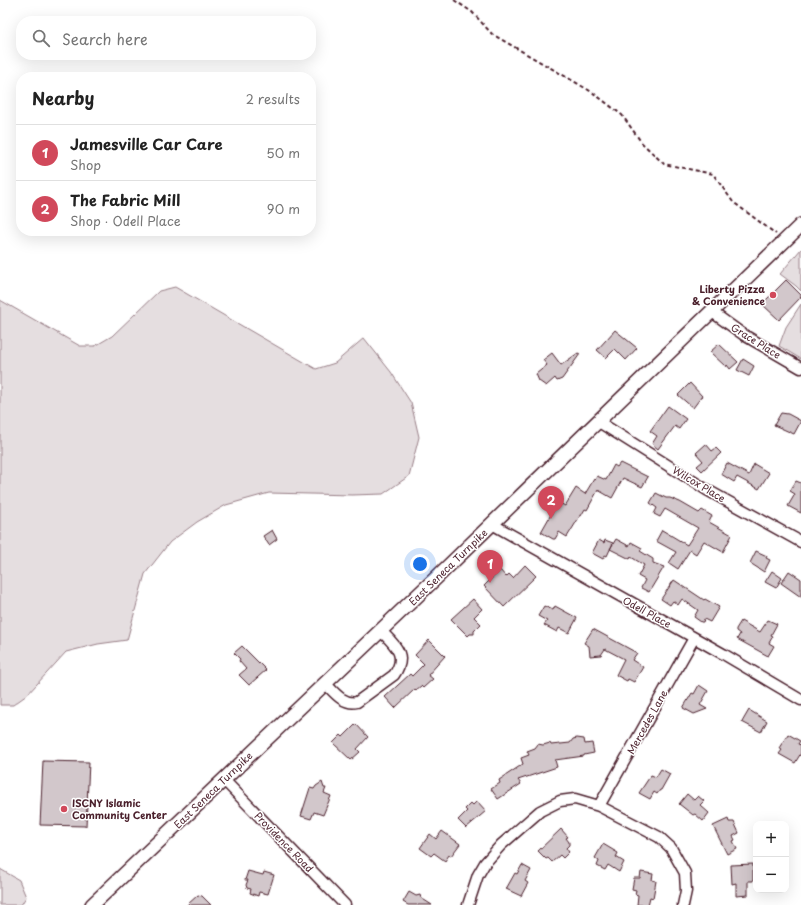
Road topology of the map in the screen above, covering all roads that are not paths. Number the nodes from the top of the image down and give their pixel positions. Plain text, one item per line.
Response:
1 (801, 225) edge
2 (712, 312) junction
3 (801, 368) edge
4 (599, 422) junction
5 (492, 524) junction
6 (801, 542) edge
7 (381, 631) junction
8 (694, 638) junction
9 (325, 683) junction
10 (801, 700) edge
11 (224, 780) junction
12 (600, 806) junction
13 (92, 905) edge
14 (345, 905) edge
15 (468, 905) edge
16 (683, 905) edge

1 - 2 main road, East Seneca Turnpike
2 - 3 street, Grace Place
2 - 4 main road, East Seneca Turnpike
4 - 5 main road, East Seneca Turnpike
4 - 6 street, Wilcox Place
5 - 7 main road, East Seneca Turnpike
5 - 8 street, Odell Place
7 - 9 main road, East Seneca Turnpike
7 - 9 street
8 - 10 street, Odell Place
8 - 12 street, Mercedes Lane
9 - 11 main road, East Seneca Turnpike
11 - 13 main road, East Seneca Turnpike
11 - 14 street, Providence Road
12 - 15 street
12 - 16 street

